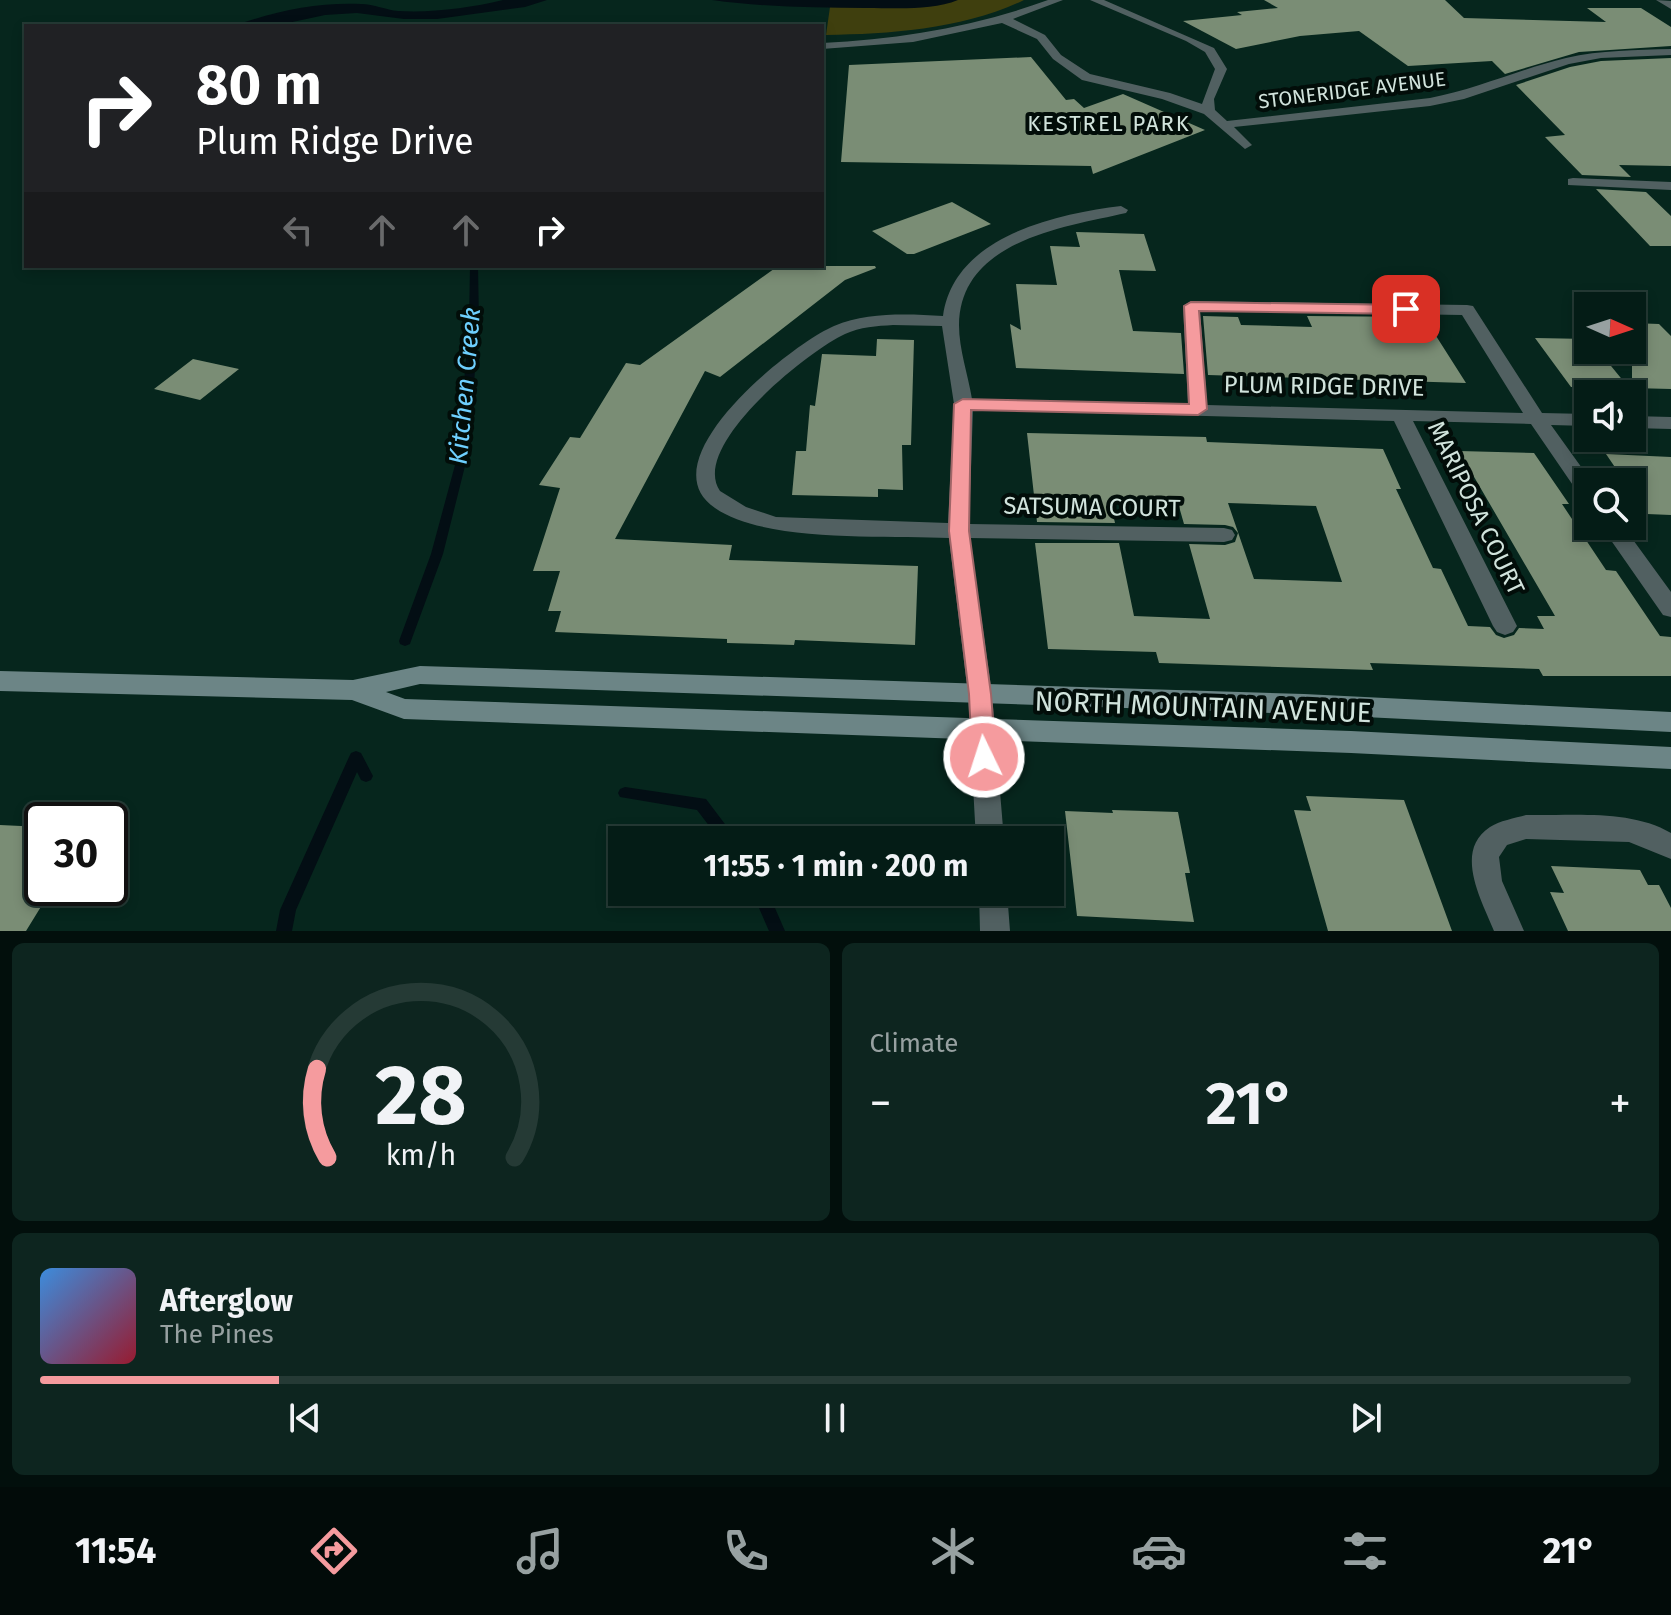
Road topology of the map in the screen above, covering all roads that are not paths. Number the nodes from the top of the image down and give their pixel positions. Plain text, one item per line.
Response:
1 (1058, 0) edge
2 (1095, 0) edge
3 (1661, 0) edge
4 (1671, 6) edge
5 (1005, 20) junction
6 (824, 46) edge
7 (1671, 52) edge
8 (1209, 111) junction
9 (1223, 125) junction
10 (1245, 145) dead end
11 (1573, 182) dead end
12 (1671, 186) edge
13 (1121, 210) dead end
14 (949, 321) junction
15 (963, 404) junction
16 (1198, 409) junction
17 (1400, 414) junction
18 (1536, 418) junction
19 (1574, 419) edge
20 (1646, 422) edge
21 (1671, 423) edge
22 (1574, 472) edge
23 (959, 531) junction
24 (1224, 535) dead end
25 (1622, 540) edge
26 (1671, 609) edge
27 (1505, 626) dead end
28 (0, 681) edge
29 (353, 690) junction
30 (980, 694) junction
31 (1671, 722) edge
32 (982, 729) junction
33 (1671, 758) edge
34 (989, 826) edge
35 (1671, 847) edge
36 (994, 906) edge
37 (995, 931) edge
38 (1509, 931) edge

1 - 5 street
2 - 8 street
3 - 4 street
5 - 6 street
5 - 8 street
7 - 9 street, STONERIDGE AVENUE
8 - 9 street
9 - 10 street
11 - 12 street
13 - 14 street
14 - 15 street
14 - 23 street, SATSUMA COURT
15 - 16 street, PLUM RIDGE DRIVE
15 - 23 street
16 - 17 street, PLUM RIDGE DRIVE
16 - 18 street
17 - 18 street, PLUM RIDGE DRIVE
17 - 27 street, MARIPOSA COURT
18 - 19 street, PLUM RIDGE DRIVE
18 - 22 street
20 - 21 street
23 - 24 street, SATSUMA COURT
23 - 30 street
25 - 26 street
28 - 29 street, NORTH MOUNTAIN AVENUE
29 - 30 street, NORTH MOUNTAIN AVENUE
29 - 32 street, NORTH MOUNTAIN AVENUE
30 - 31 street, NORTH MOUNTAIN AVENUE
30 - 32 street
32 - 33 street, NORTH MOUNTAIN AVENUE
32 - 34 street
35 - 38 street
36 - 37 street

